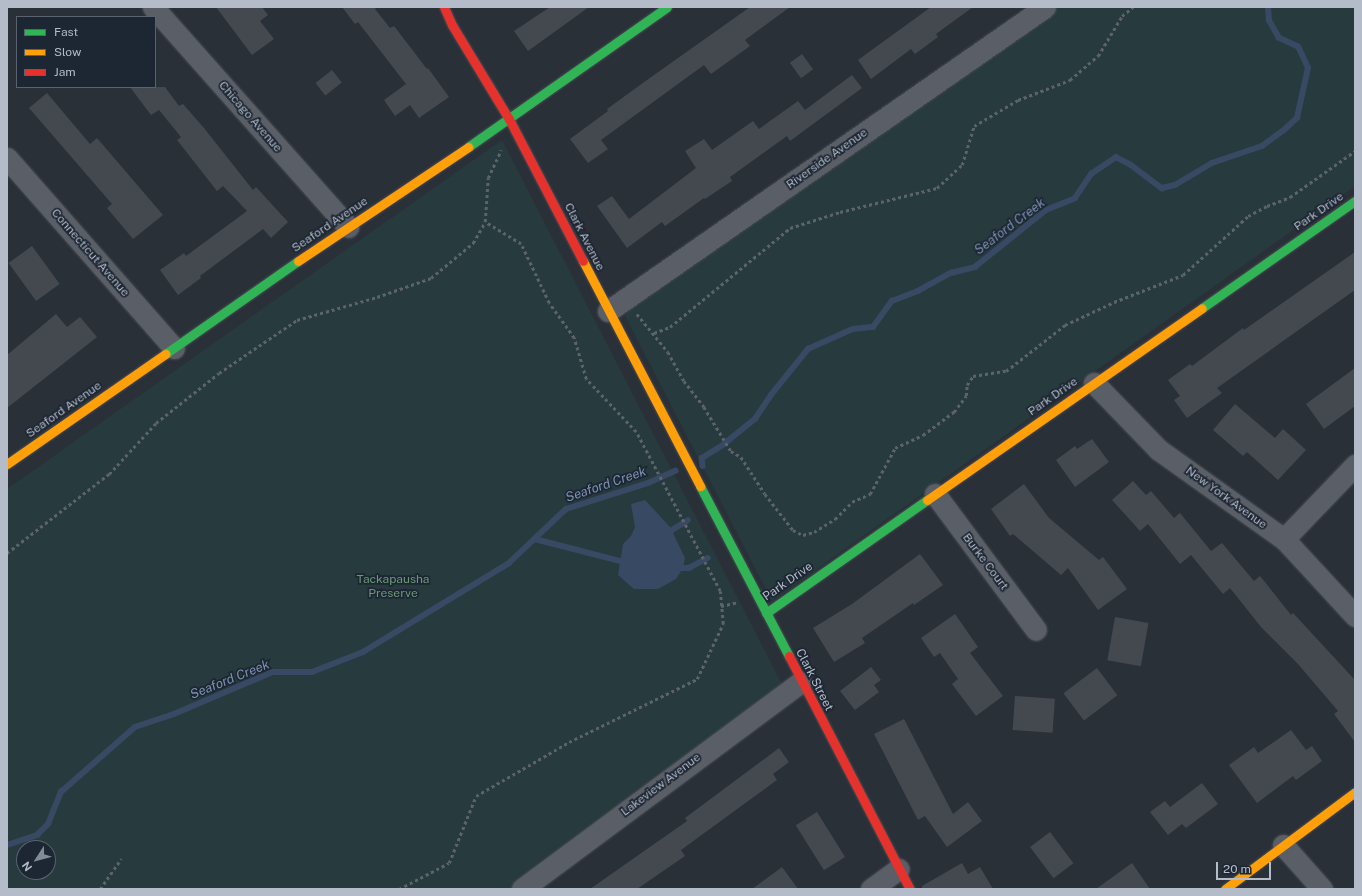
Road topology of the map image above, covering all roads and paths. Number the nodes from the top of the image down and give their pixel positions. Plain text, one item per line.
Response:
1 (153, 7) edge
2 (436, 7) edge
3 (667, 7) edge
4 (1045, 7) edge
5 (1133, 7) edge
6 (448, 16) edge
7 (509, 119) junction
8 (501, 150) dead end
9 (1355, 151) edge
10 (7, 158) edge
11 (1355, 201) edge
12 (485, 222) junction
13 (348, 226) junction
14 (608, 311) junction
15 (636, 313) dead end
16 (654, 333) junction
17 (174, 348) junction
18 (1094, 383) junction
19 (7, 464) edge
20 (1355, 465) edge
21 (698, 482) joint
22 (934, 494) junction
23 (1284, 539) junction
24 (7, 553) edge
25 (766, 612) junction
26 (1355, 616) edge
27 (1036, 630) dead end
28 (801, 682) junction
29 (1355, 792) edge
30 (1283, 845) junction
31 (121, 858) dead end
32 (899, 868) junction
33 (100, 889) edge
34 (399, 889) edge
35 (522, 889) edge
36 (871, 889) edge
37 (910, 889) edge
38 (1225, 889) edge
39 (1322, 889) edge

1 - 13 street, Chicago Avenue
2 - 6 street
3 - 7 street, Seaford Avenue
4 - 14 street, Riverside Avenue
5 - 16 path
6 - 7 street, Clark Avenue
7 - 13 street, Seaford Avenue
7 - 14 street, Clark Avenue
8 - 12 path
9 - 16 path
10 - 17 street, Connecticut Avenue
11 - 18 street, Park Drive
12 - 24 path
12 - 34 path
13 - 17 street, Seaford Avenue
14 - 21 street, Clark Avenue
15 - 16 path
17 - 19 street, Seaford Avenue
18 - 22 street, Park Drive
18 - 23 street, New York Avenue
20 - 23 street
21 - 25 street, Clark Street
22 - 25 street, Park Drive
22 - 27 street, Burke Court
23 - 26 street, New York Avenue
25 - 28 street, Clark Street
28 - 32 street, Clark Street
28 - 35 street, Lakeview Avenue
29 - 30 street
30 - 38 street
30 - 39 street
31 - 33 path
32 - 36 street
32 - 37 street, Clark Street

